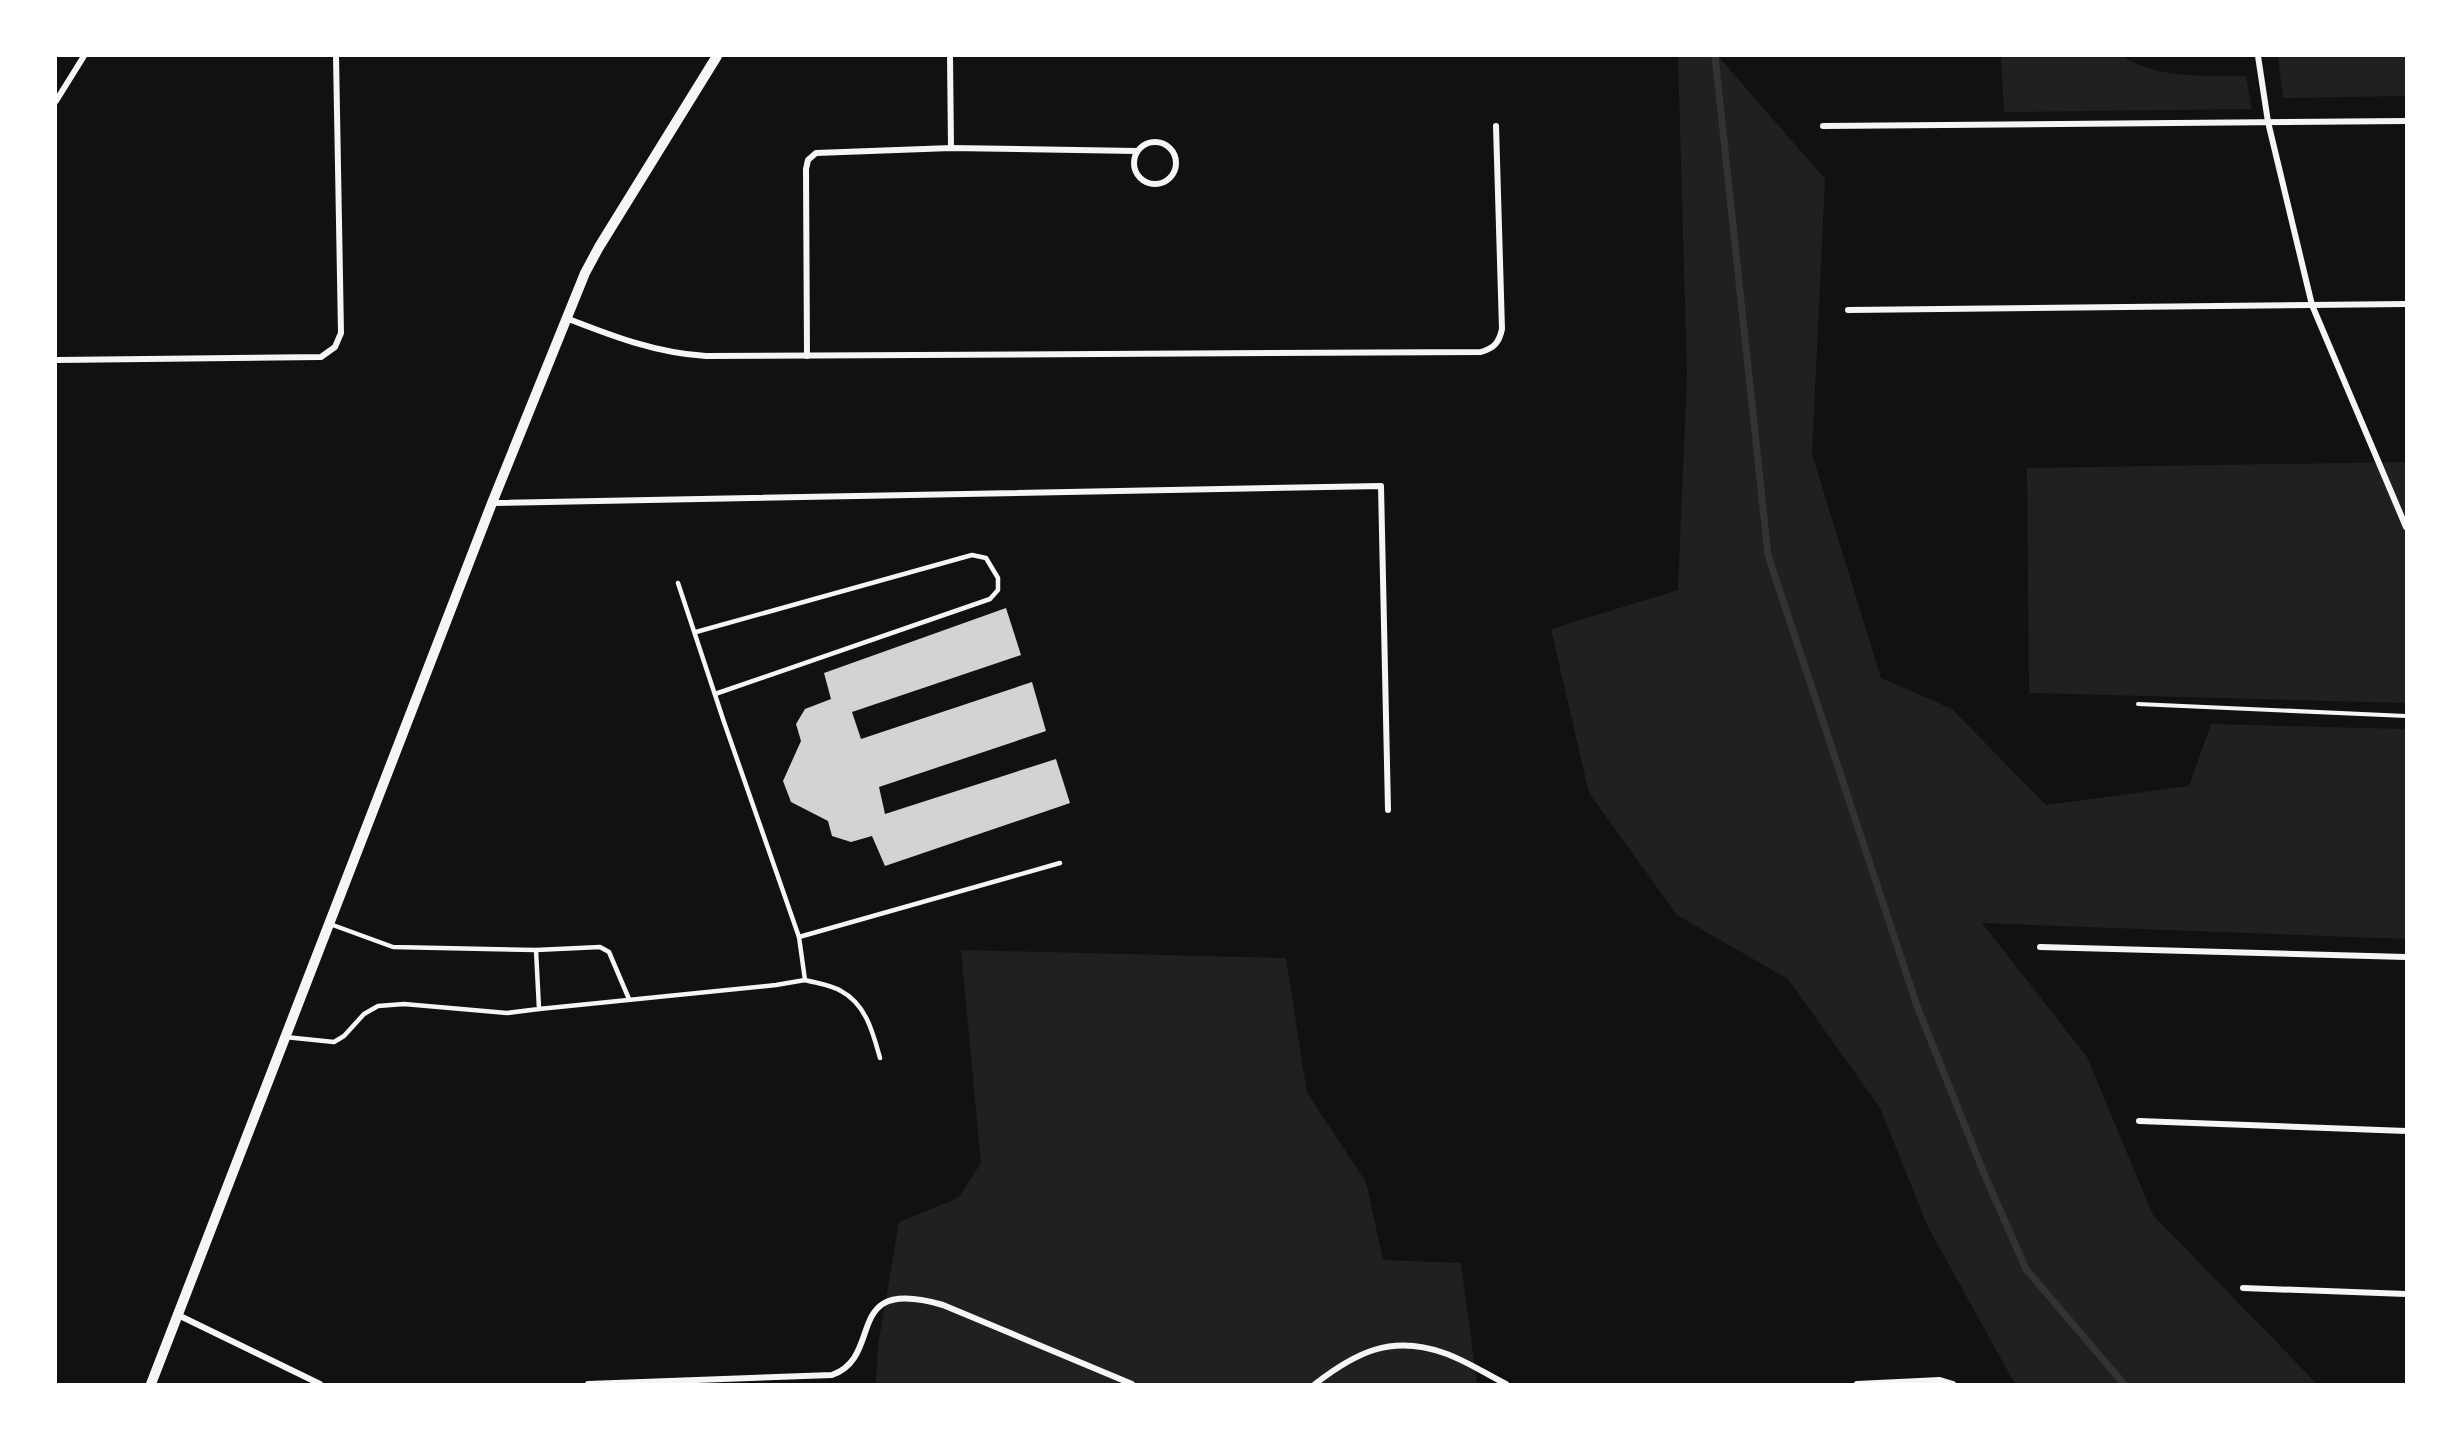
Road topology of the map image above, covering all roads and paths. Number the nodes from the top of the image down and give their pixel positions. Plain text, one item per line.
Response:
1 (84, 56) edge
2 (336, 56) edge
3 (717, 56) edge
4 (950, 56) edge
5 (2258, 56) edge
6 (56, 101) edge
7 (2406, 121) edge
8 (2268, 122) junction
9 (1496, 126) dead end
10 (1823, 126) dead end
11 (951, 148) junction
12 (1137, 151) junction
13 (2406, 304) edge
14 (2312, 305) junction
15 (1848, 310) dead end
16 (566, 318) junction
17 (807, 356) junction
18 (56, 360) edge
19 (492, 503) junction
20 (2406, 527) edge
21 (678, 583) dead end
22 (696, 632) junction
23 (715, 694) junction
24 (2138, 704) dead end
25 (2406, 716) edge
26 (1388, 810) dead end
27 (1060, 863) dead end
28 (330, 924) junction
29 (799, 937) junction
30 (2040, 947) dead end
31 (536, 950) junction
32 (2406, 957) edge
33 (805, 980) junction
34 (628, 999) junction
35 (539, 1009) junction
36 (285, 1037) junction
37 (880, 1058) dead end
38 (2139, 1121) dead end
39 (2406, 1131) edge
40 (2243, 1288) dead end
41 (2406, 1294) edge
42 (177, 1314) junction
43 (150, 1384) edge
44 (320, 1384) edge
45 (588, 1384) edge
46 (1132, 1384) edge
47 (1315, 1384) edge
48 (1506, 1384) edge
49 (1857, 1384) edge
50 (1953, 1384) edge

1 - 6 street
2 - 18 street
3 - 16 street
4 - 11 street
5 - 8 street
7 - 8 street
8 - 10 street
8 - 14 street
9 - 17 street
11 - 12 street
11 - 17 street
12 - 12 street
13 - 14 street
14 - 15 street
14 - 20 street
16 - 17 street
16 - 19 street
19 - 26 street
19 - 28 street
21 - 22 lane
22 - 23 lane
22 - 23 lane
23 - 29 lane
24 - 25 path
27 - 29 lane
28 - 31 lane
28 - 36 street
29 - 33 lane
30 - 32 street
31 - 34 lane
31 - 35 lane
33 - 34 lane
33 - 37 lane
34 - 35 lane
35 - 36 lane
36 - 42 street
38 - 39 street
40 - 41 street
42 - 43 street
42 - 44 street
45 - 46 street
47 - 48 street
49 - 50 street

